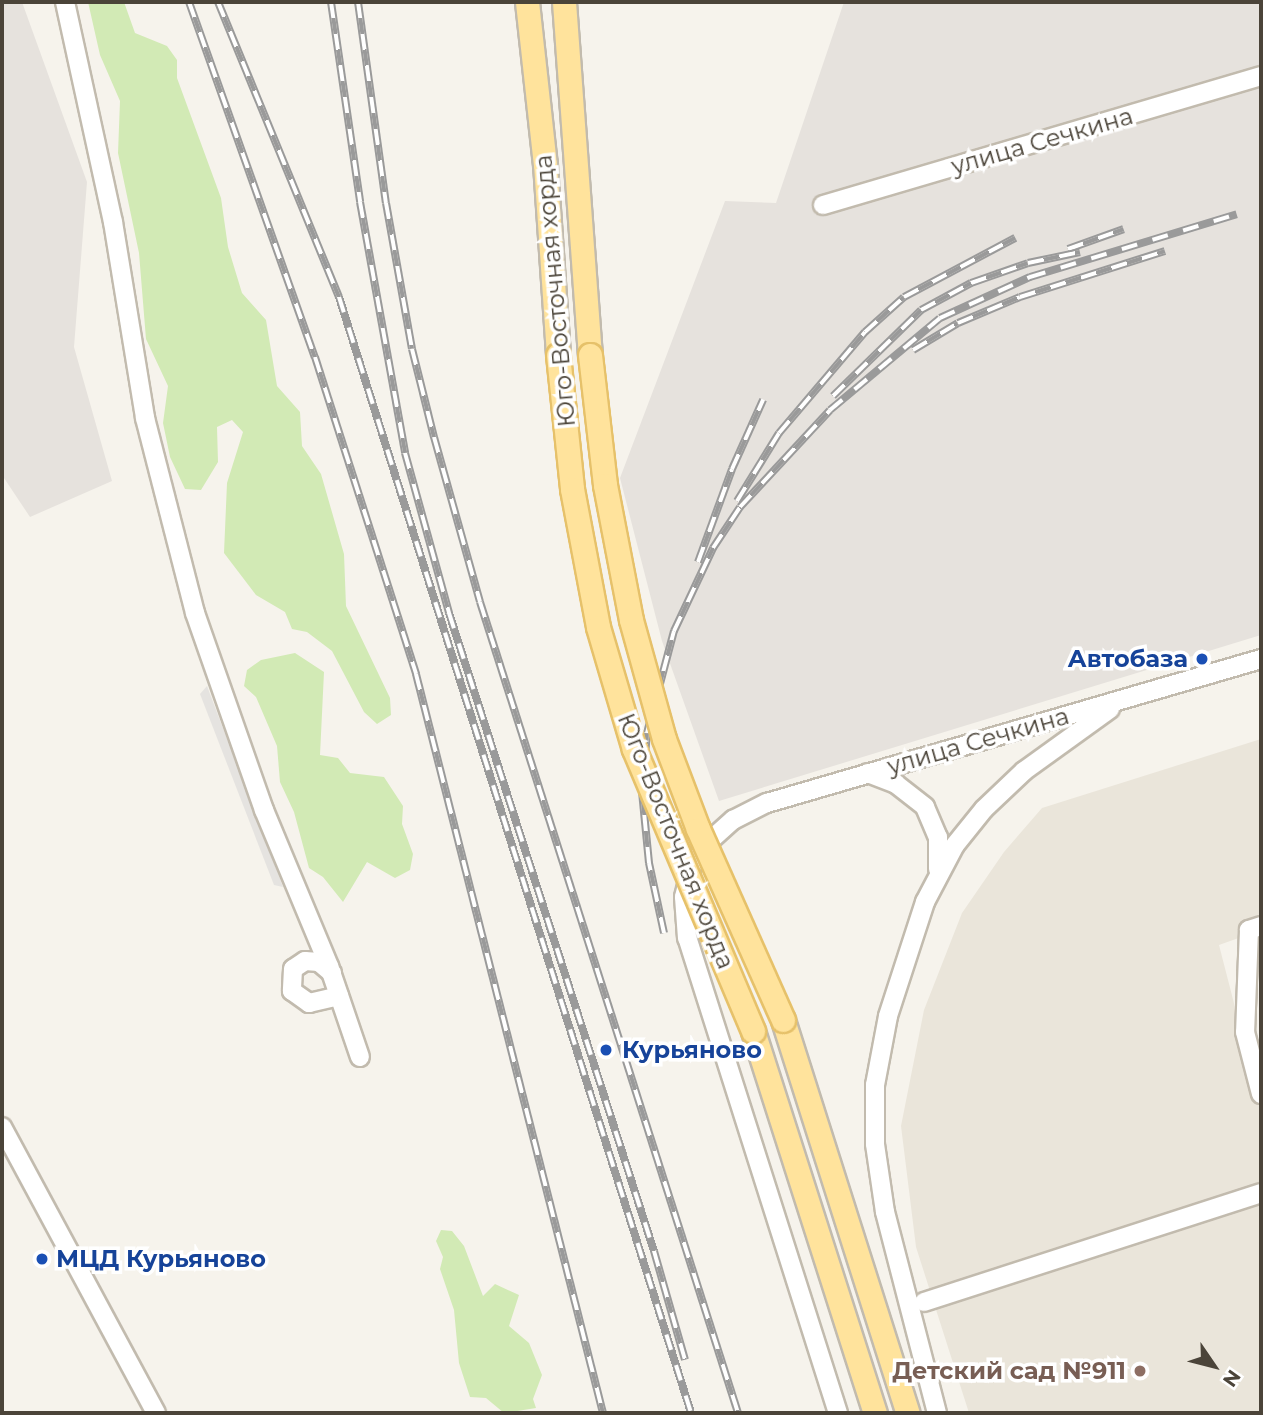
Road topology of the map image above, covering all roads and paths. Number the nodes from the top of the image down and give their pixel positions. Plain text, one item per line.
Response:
1 (65, 2) edge
2 (527, 2) edge
3 (564, 2) edge
4 (1261, 76) edge
5 (823, 205) dead end
6 (1261, 659) edge
7 (1126, 698) junction
8 (867, 773) junction
9 (937, 876) junction
10 (308, 917) junction
11 (1261, 926) edge
12 (298, 964) junction
13 (332, 973) junction
14 (339, 996) junction
15 (360, 1057) dead end
16 (1261, 1094) edge
17 (2, 1127) edge
18 (1261, 1192) edge
19 (925, 1302) dead end
20 (156, 1413) edge
21 (838, 1413) edge
22 (875, 1413) edge
23 (908, 1413) edge
24 (937, 1413) edge

1 - 10 street
2 - 22 main road, Юго-Восточная хорда, bridge
3 - 23 main road, Юго-Восточная хорда, bridge
4 - 5 street, улица Сечкина
6 - 7 street, улица Сечкина
7 - 8 street, улица Сечкина
7 - 9 street
8 - 9 street
8 - 21 street, улица Сечкина
9 - 24 street
10 - 12 street
10 - 13 street
11 - 16 street
12 - 13 street
12 - 14 street
13 - 14 street
14 - 15 street
17 - 20 street
18 - 19 street

